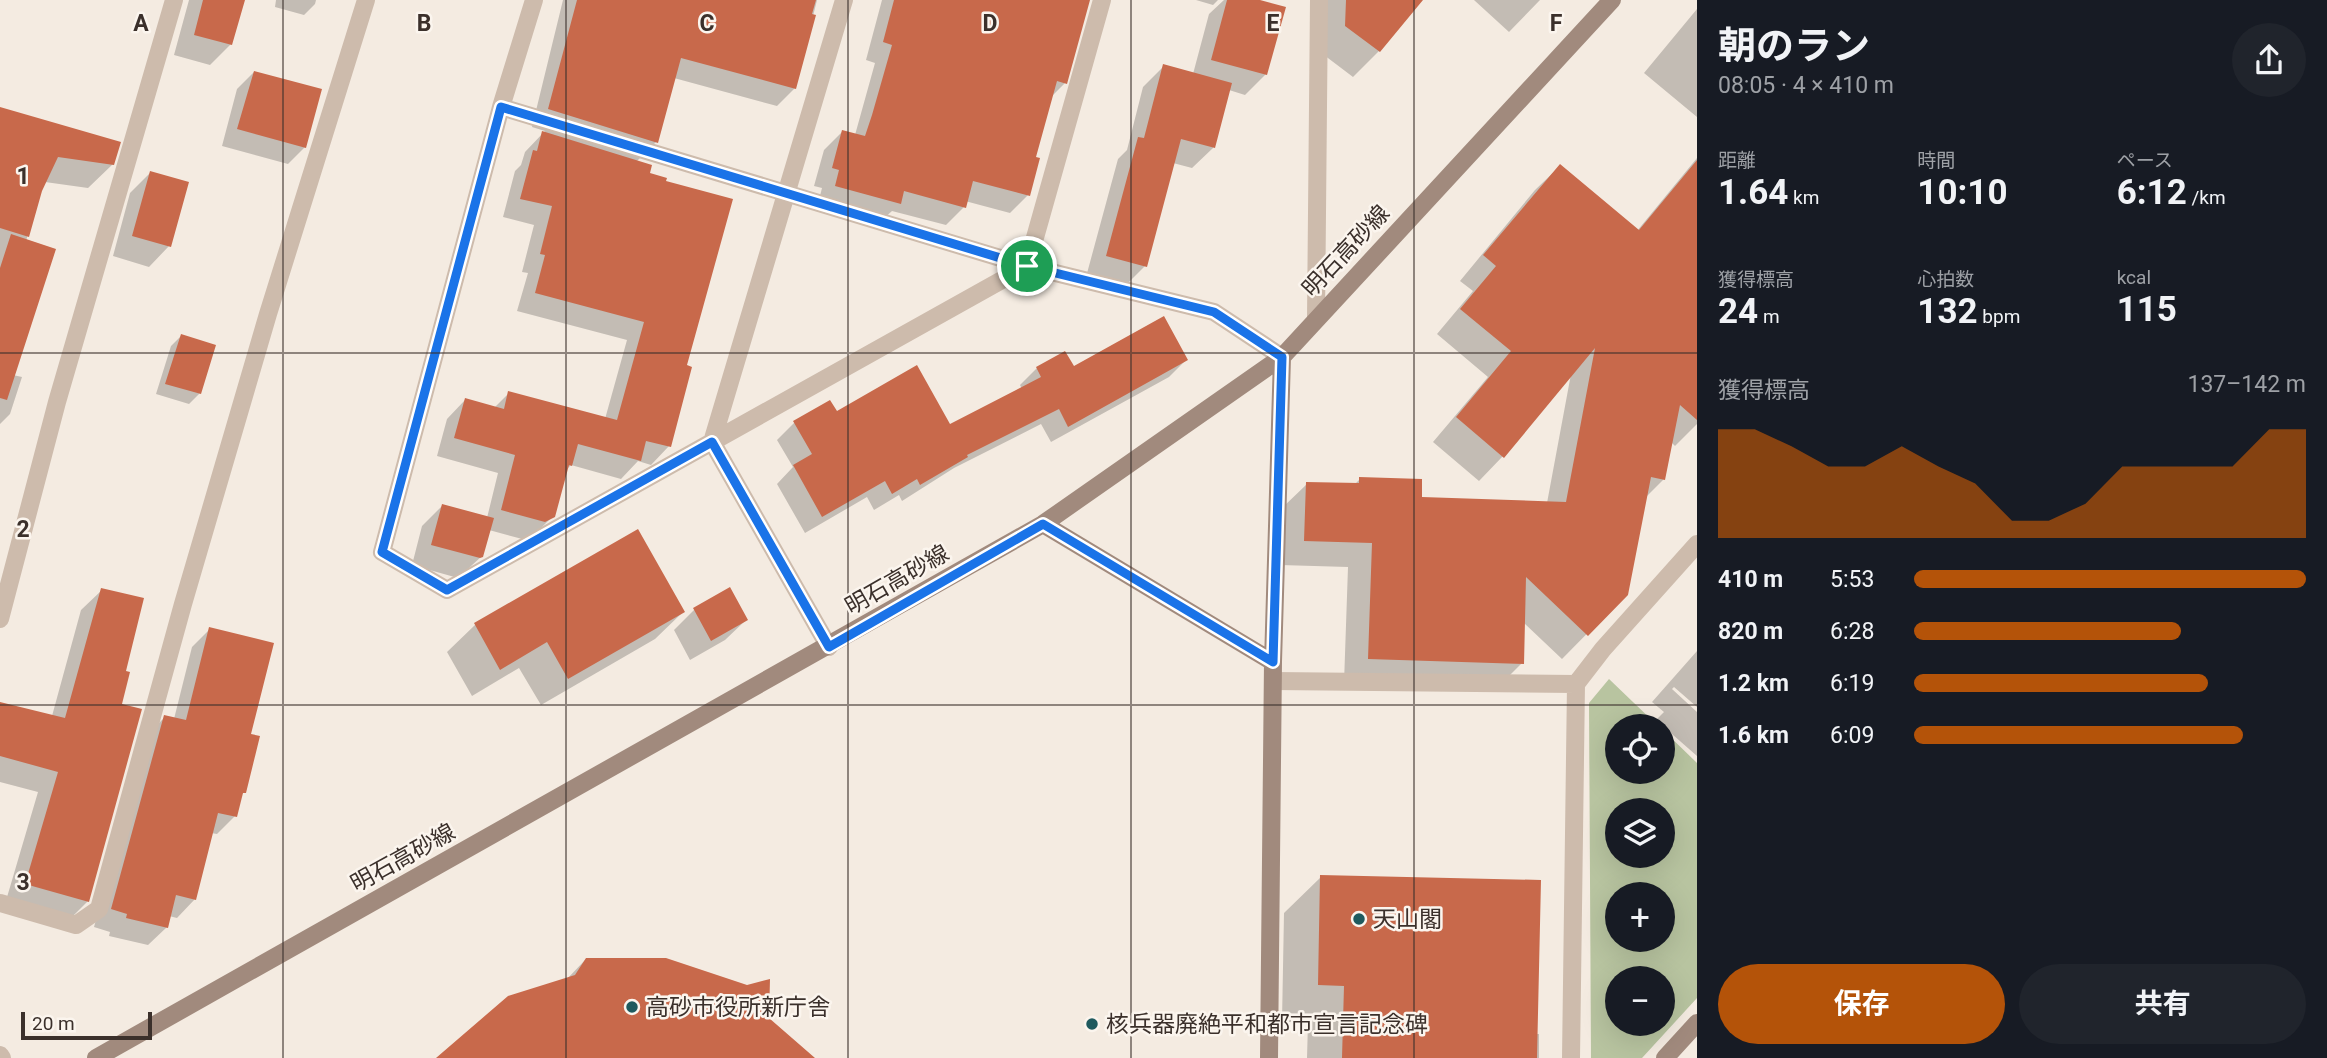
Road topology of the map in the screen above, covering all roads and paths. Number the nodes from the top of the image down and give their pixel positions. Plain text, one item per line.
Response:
1 (174, 0) edge
2 (366, 0) edge
3 (534, 0) edge
4 (844, 0) edge
5 (1102, 0) edge
6 (1319, 0) edge
7 (1612, 0) edge
8 (501, 107) junction
9 (788, 194) junction
10 (1027, 266) junction
11 (1316, 319) junction
12 (1282, 357) junction
13 (712, 442) junction
14 (1043, 524) junction
15 (1697, 544) edge
16 (0, 619) edge
17 (829, 647) junction
18 (1273, 662) junction
19 (1273, 681) junction
20 (1576, 684) junction
21 (0, 903) edge
22 (1697, 1023) edge
23 (96, 1058) edge
24 (1269, 1058) edge
25 (1571, 1058) edge
26 (1665, 1058) edge

1 - 16 street
2 - 21 street
3 - 8 street
4 - 9 street
5 - 10 street
6 - 11 street
7 - 11 main road, 明石高砂線
8 - 9 street
8 - 13 street
9 - 10 street
9 - 13 street
10 - 12 street
10 - 13 street
11 - 12 main road, 明石高砂線
12 - 14 main road, 明石高砂線
12 - 18 main road
13 - 17 street
14 - 17 main road, 明石高砂線
14 - 18 main road
15 - 20 street
17 - 23 main road, 明石高砂線
18 - 19 main road
19 - 20 street
19 - 24 main road
20 - 25 street
22 - 26 main road

